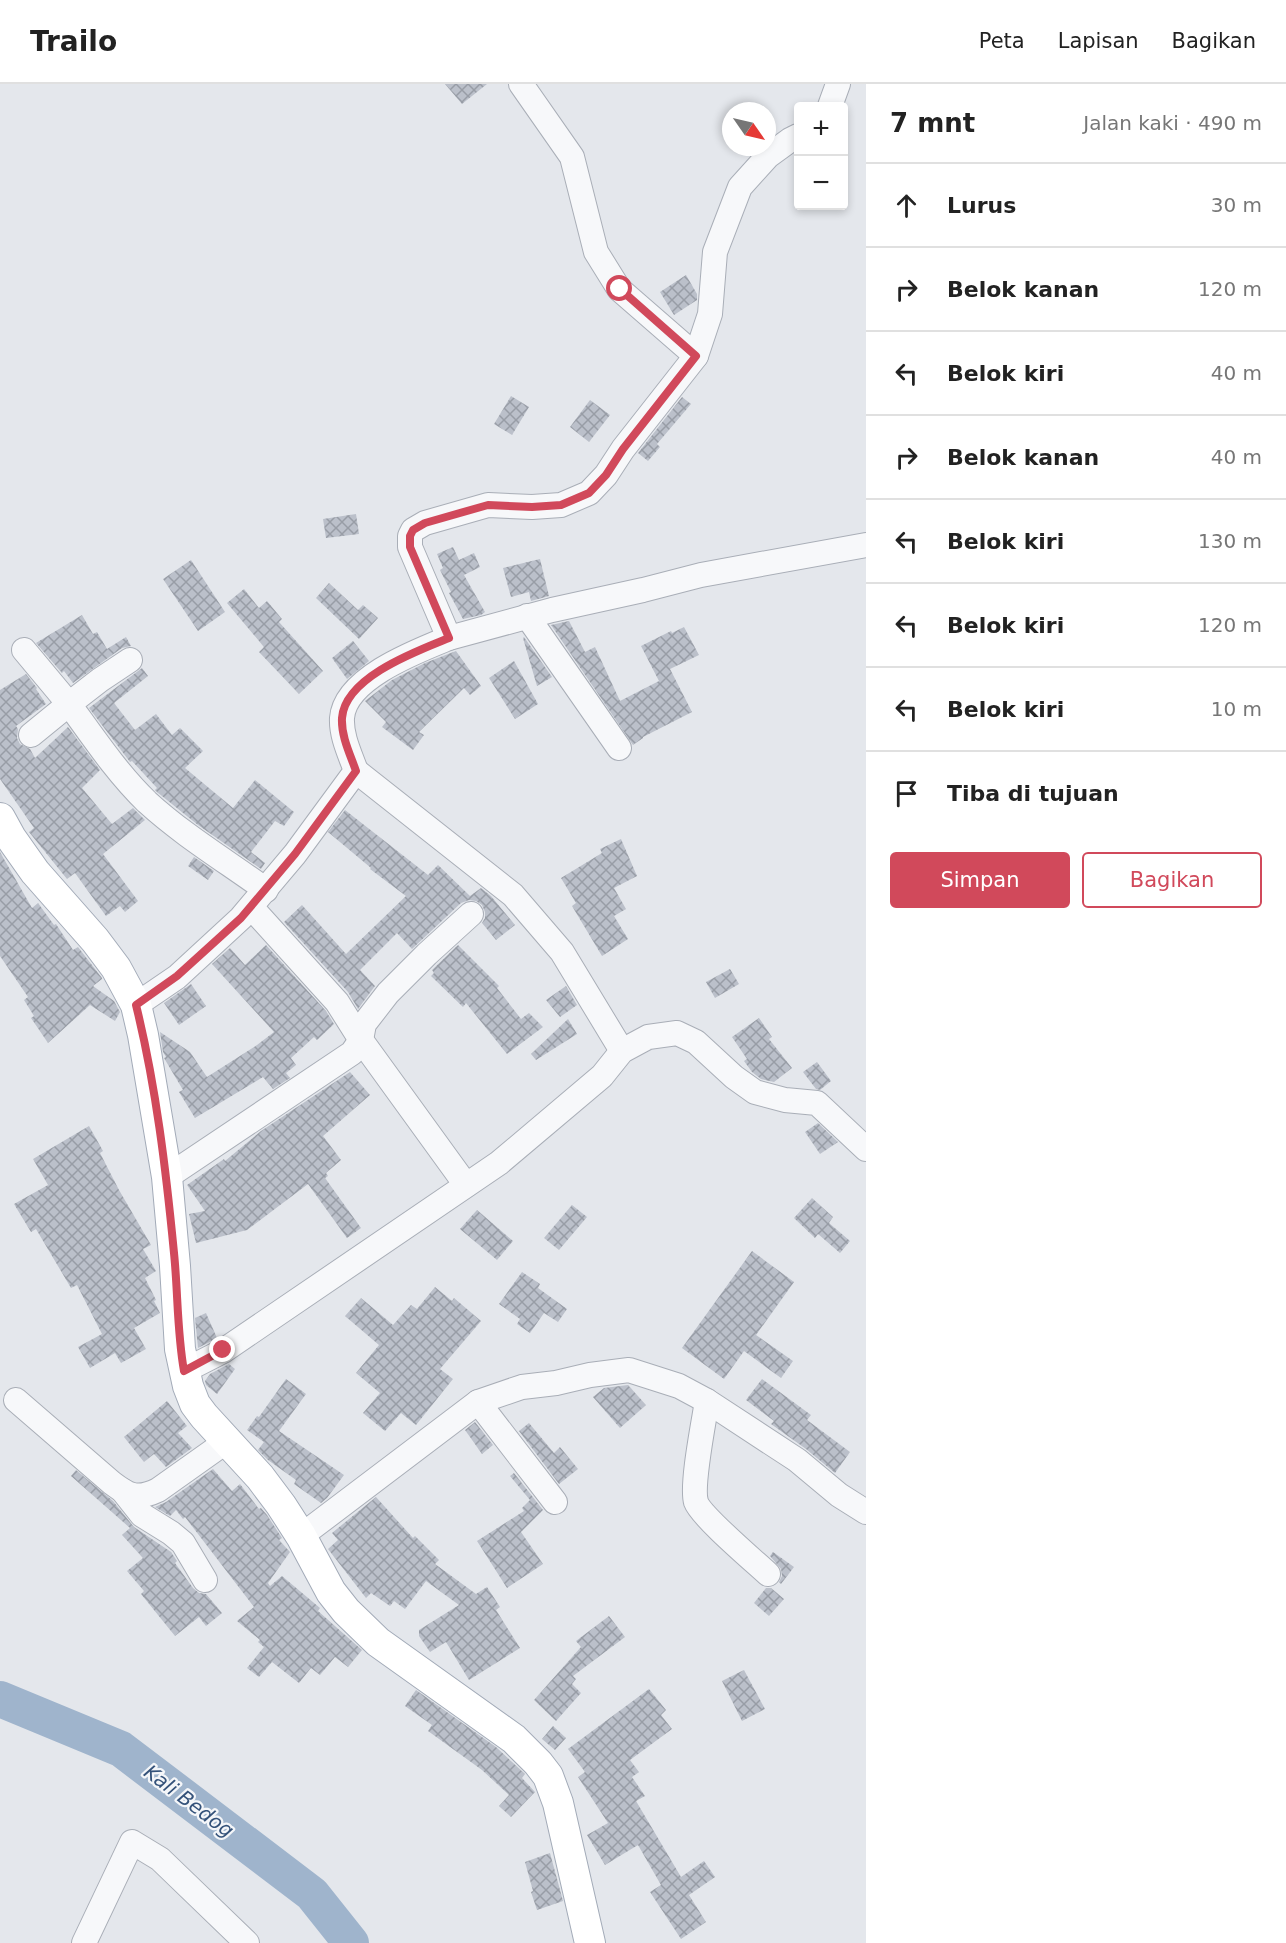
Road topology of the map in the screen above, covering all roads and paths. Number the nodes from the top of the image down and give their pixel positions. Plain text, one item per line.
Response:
1 (521, 84) edge
2 (838, 84) edge
3 (831, 102) edge
4 (794, 138) edge
5 (696, 356) junction
6 (866, 545) edge
7 (527, 616) junction
8 (449, 638) junction
9 (24, 650) dead end
10 (130, 660) dead end
11 (69, 705) junction
12 (31, 735) dead end
13 (619, 748) dead end
14 (356, 771) junction
15 (0, 818) edge
16 (258, 898) junction
17 (471, 914) dead end
18 (136, 1005) junction
19 (361, 1040) junction
20 (622, 1052) junction
21 (866, 1149) edge
22 (166, 1177) junction
23 (466, 1185) junction
24 (184, 1371) junction
25 (16, 1400) dead end
26 (707, 1401) junction
27 (478, 1402) junction
28 (227, 1441) junction
29 (123, 1491) junction
30 (555, 1502) dead end
31 (866, 1512) edge
32 (301, 1536) junction
33 (768, 1574) dead end
34 (206, 1580) dead end
35 (84, 1943) edge
36 (247, 1943) edge
37 (590, 1943) edge

1 - 5 street
2 - 3 street
4 - 5 street
5 - 8 street
6 - 7 street
7 - 8 street
7 - 13 street
8 - 14 street
9 - 11 street
10 - 11 street
11 - 12 street
11 - 16 street
14 - 16 street
14 - 20 street
15 - 18 main road
16 - 18 street
16 - 19 street
17 - 19 street
18 - 22 main road
19 - 22 street
19 - 23 street
20 - 21 street
20 - 23 street
22 - 24 main road
23 - 24 street
24 - 28 main road
25 - 29 street
26 - 27 street
26 - 31 street
26 - 33 street
27 - 30 street
27 - 32 street
28 - 29 street
28 - 32 main road
29 - 34 street
32 - 37 main road
35 - 36 street

